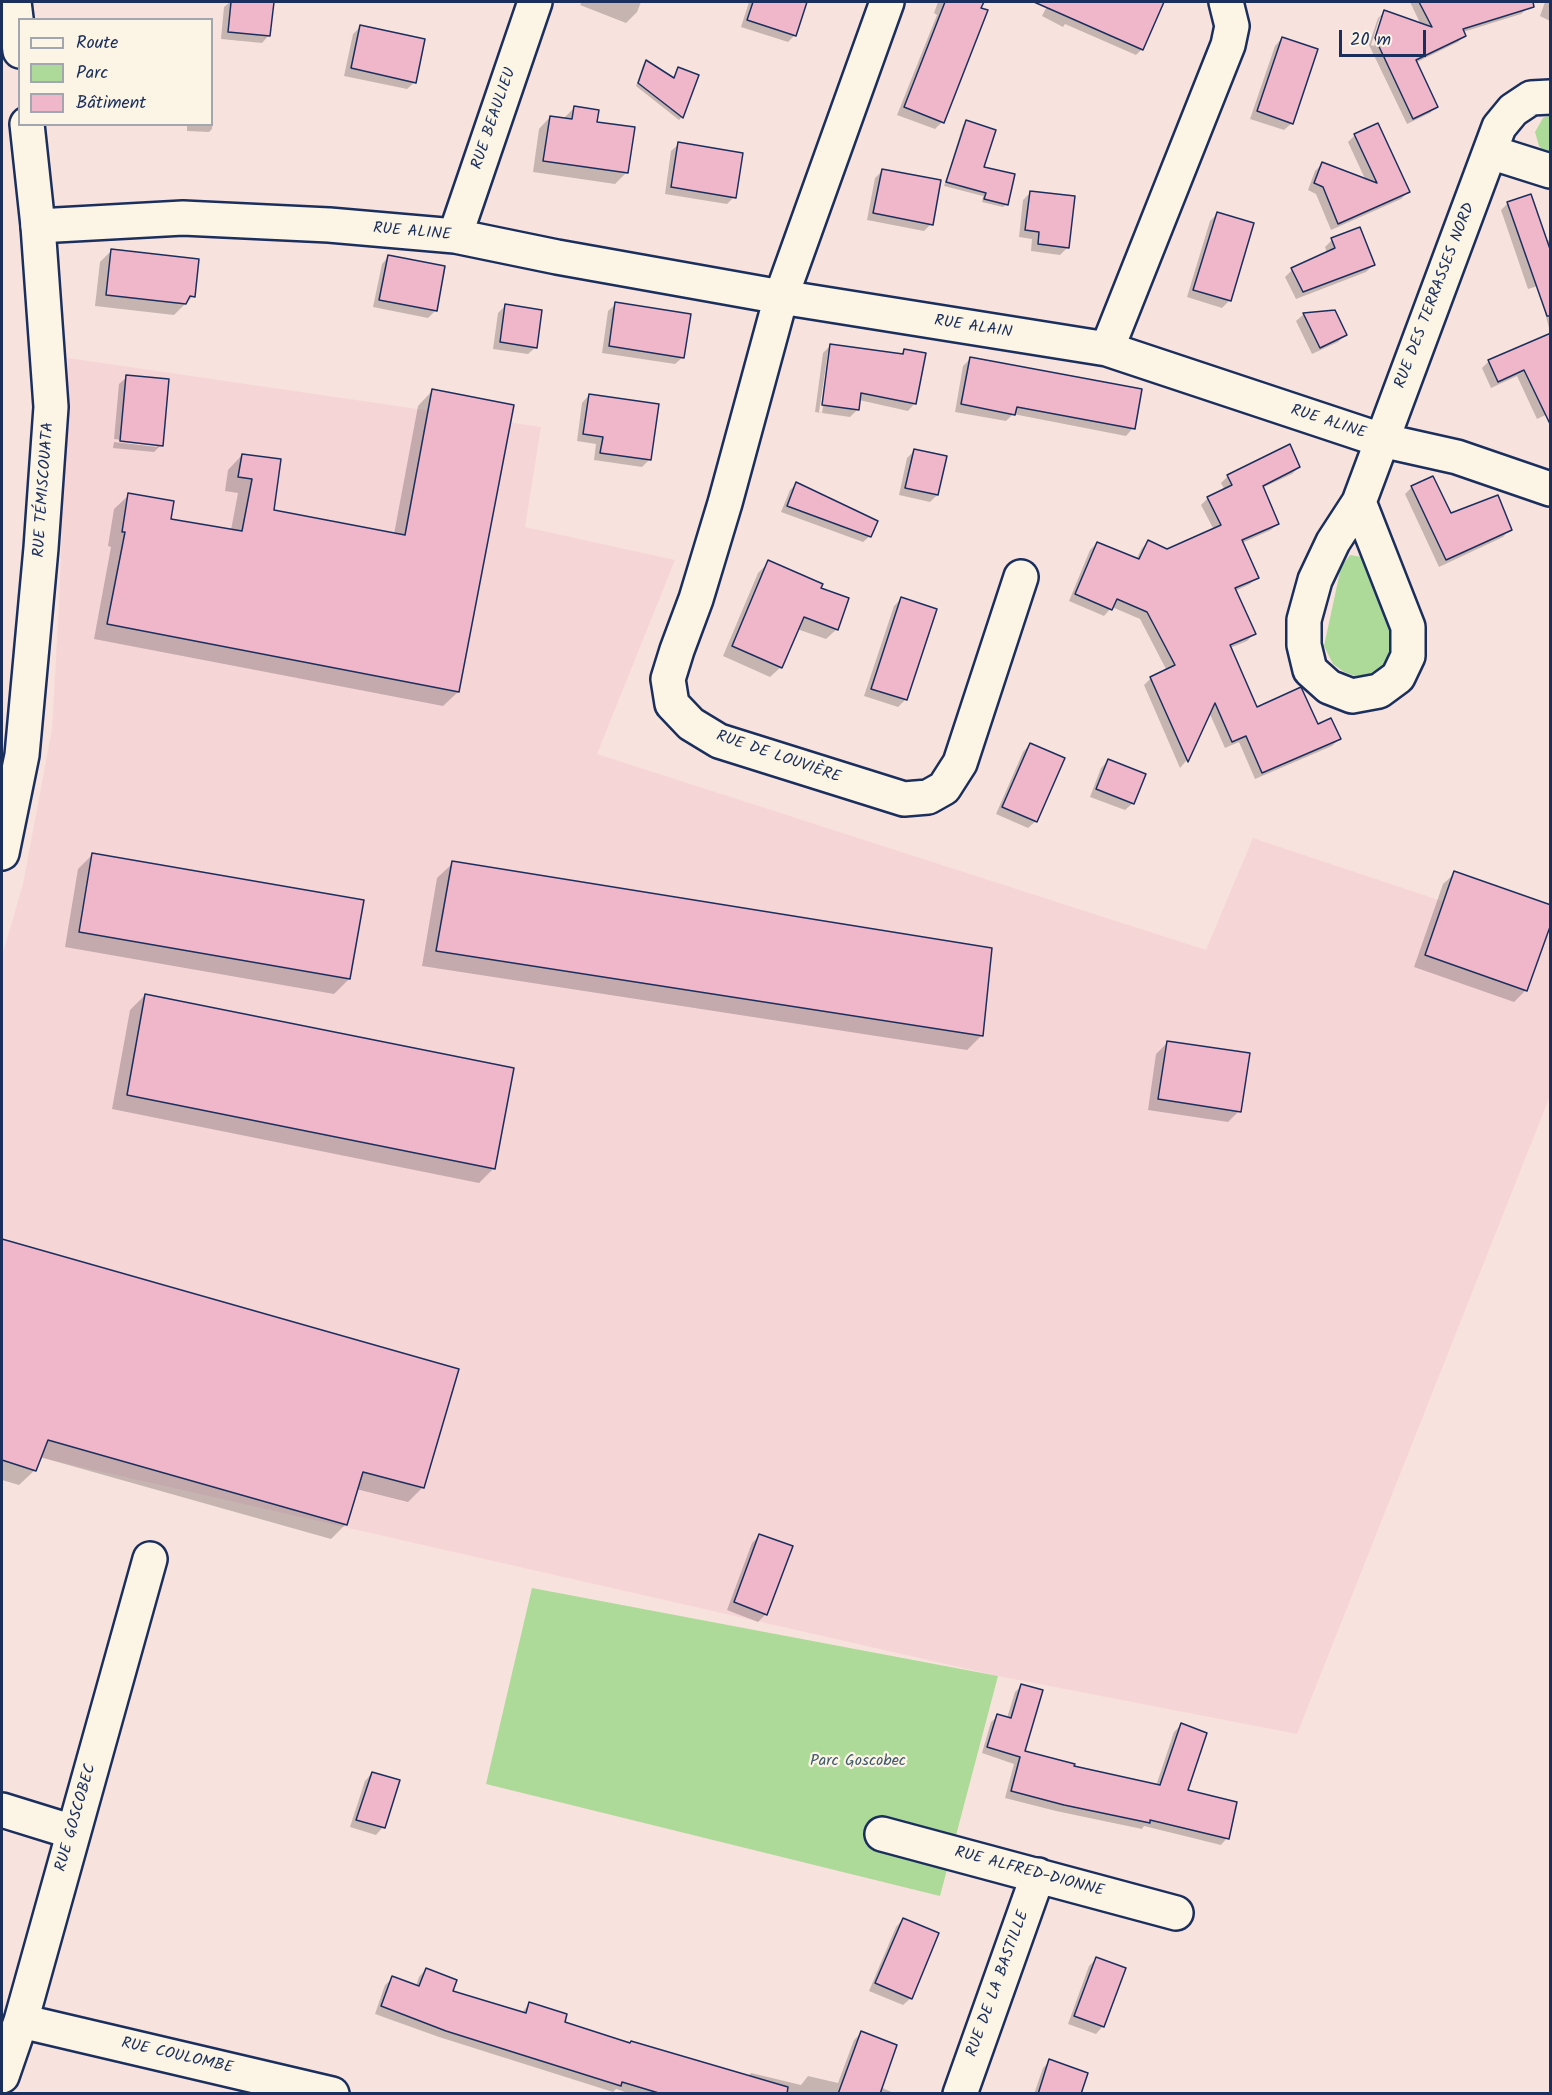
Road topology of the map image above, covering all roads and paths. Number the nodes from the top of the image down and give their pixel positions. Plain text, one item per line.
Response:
1 (14, 2) edge
2 (535, 2) edge
3 (886, 2) edge
4 (1226, 2) edge
5 (18, 35) edge
6 (1551, 97) edge
7 (27, 126) edge
8 (1490, 152) junction
9 (1551, 171) edge
10 (38, 226) junction
11 (455, 236) junction
12 (781, 297) junction
13 (1107, 349) junction
14 (1381, 440) junction
15 (1551, 489) edge
16 (1359, 502) junction
17 (1021, 577) dead end
18 (2, 853) edge
19 (150, 1559) dead end
20 (2, 1810) edge
21 (73, 1832) junction
22 (882, 1834) dead end
23 (1038, 1875) junction
24 (1176, 1913) dead end
25 (21, 2021) junction
26 (2, 2076) edge
27 (332, 2094) edge
28 (960, 2094) edge

1 - 5 street
2 - 11 street, RUE BEAULIEU
3 - 12 street
4 - 13 street
6 - 8 street, RUE DES TERRASSES NORD
7 - 10 street, RUE TÉMISCOUATA
8 - 9 street
8 - 14 street, RUE DES TERRASSES NORD
10 - 11 street, RUE ALINE
10 - 18 street, RUE TÉMISCOUATA
11 - 12 street, RUE ALINE
12 - 13 street, RUE ALAIN
12 - 17 street, RUE DE LOUVIÈRE
13 - 14 street, RUE ALINE
14 - 15 street, RUE ALINE
14 - 16 street, RUE DES TERRASSES NORD
16 - 16 street, RUE DES TERRASSES NORD
19 - 21 street, RUE GOSCOBEC
20 - 21 street
21 - 25 street, RUE GOSCOBEC
22 - 23 street, RUE ALFRED-DIONNE
23 - 24 street, RUE ALFRED-DIONNE
23 - 28 street, RUE DE LA BASTILLE
25 - 26 street, RUE GOSCOBEC
25 - 27 street, RUE COULOMBE

